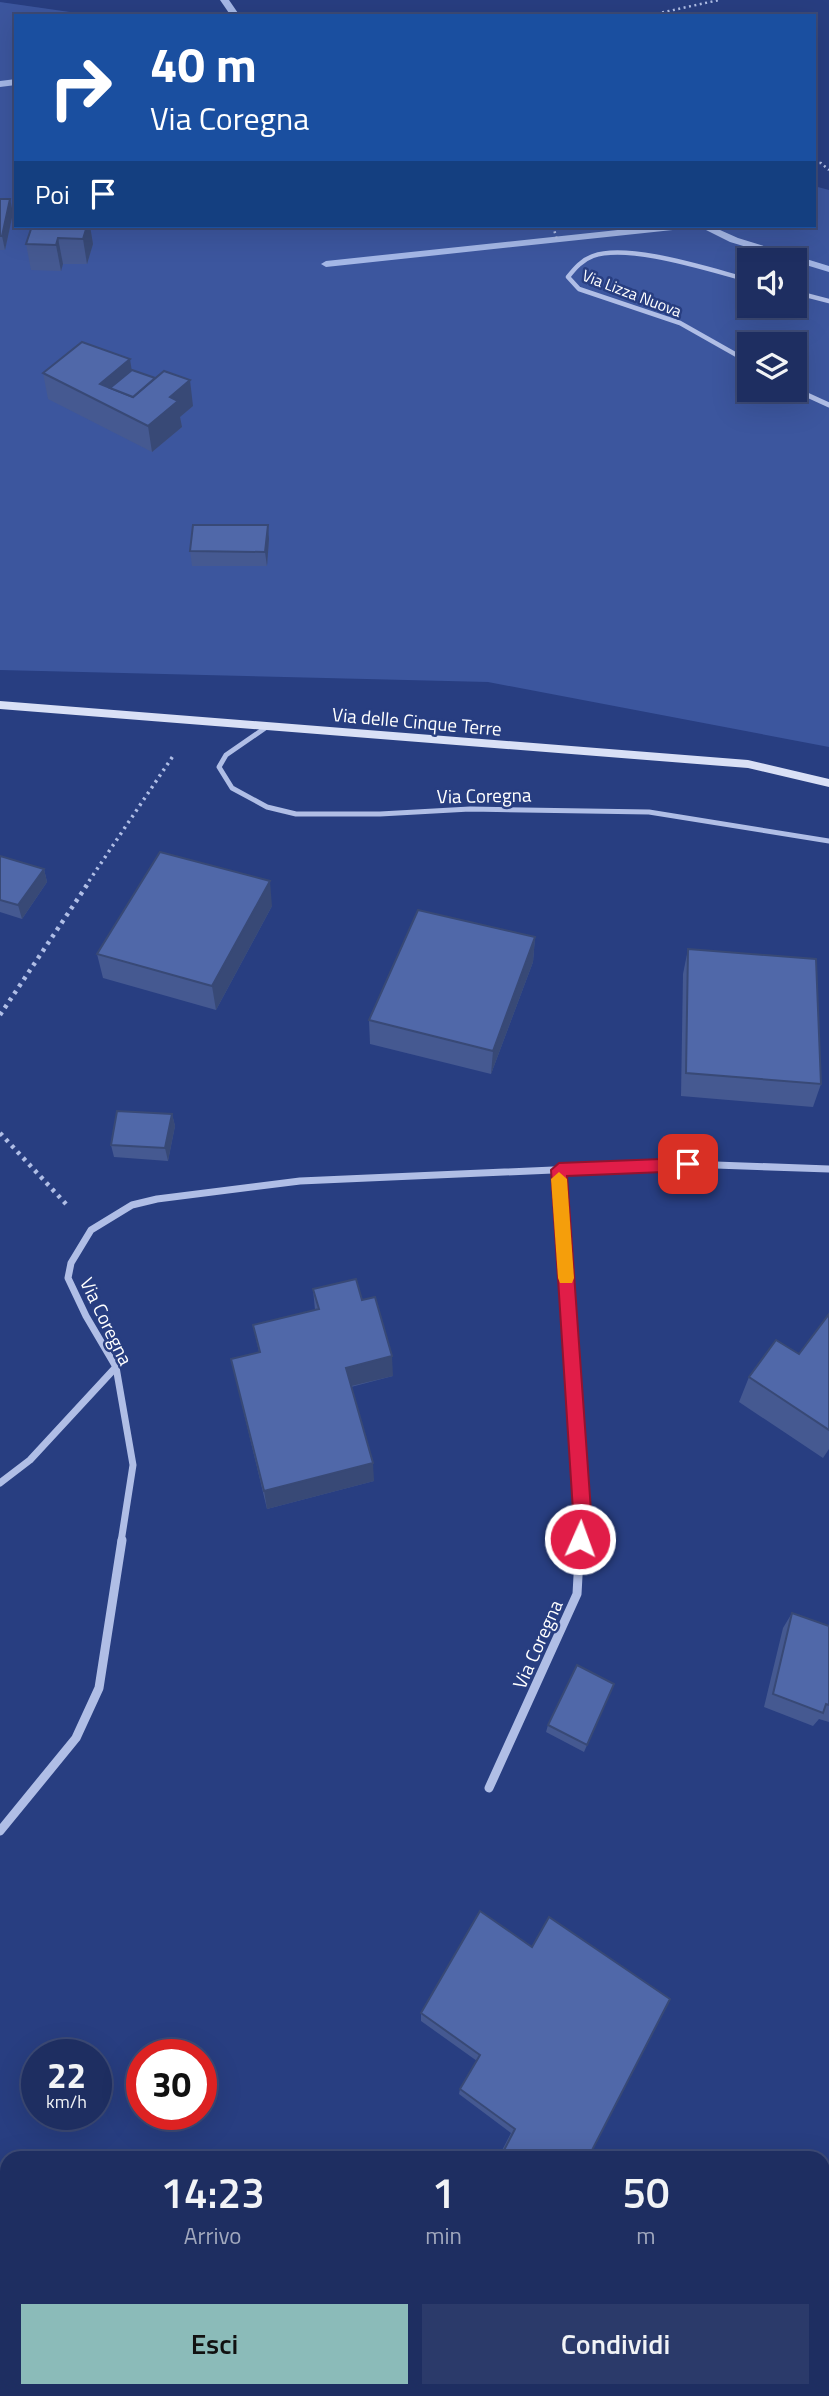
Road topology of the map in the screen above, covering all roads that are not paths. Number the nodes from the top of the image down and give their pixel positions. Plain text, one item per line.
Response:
1 (737, 277) edge
2 (807, 295) edge
3 (829, 301) edge
4 (737, 355) edge
5 (807, 395) edge
6 (829, 405) edge
7 (0, 705) edge
8 (268, 726) junction
9 (829, 783) edge
10 (829, 841) edge
11 (829, 1169) edge
12 (559, 1170) junction
13 (116, 1367) junction
14 (0, 1483) edge
15 (489, 1788) dead end
16 (0, 1831) edge

1 - 4 street, Via Lizza Nuova
2 - 3 street
5 - 6 street
7 - 8 main road, Via delle Cinque Terre
8 - 9 main road, Via delle Cinque Terre
8 - 10 street, Via Coregna
11 - 12 street, Via Coregna
12 - 13 street, Via Coregna
12 - 15 street, Via Coregna
13 - 14 street
13 - 16 street, Via Coregna

